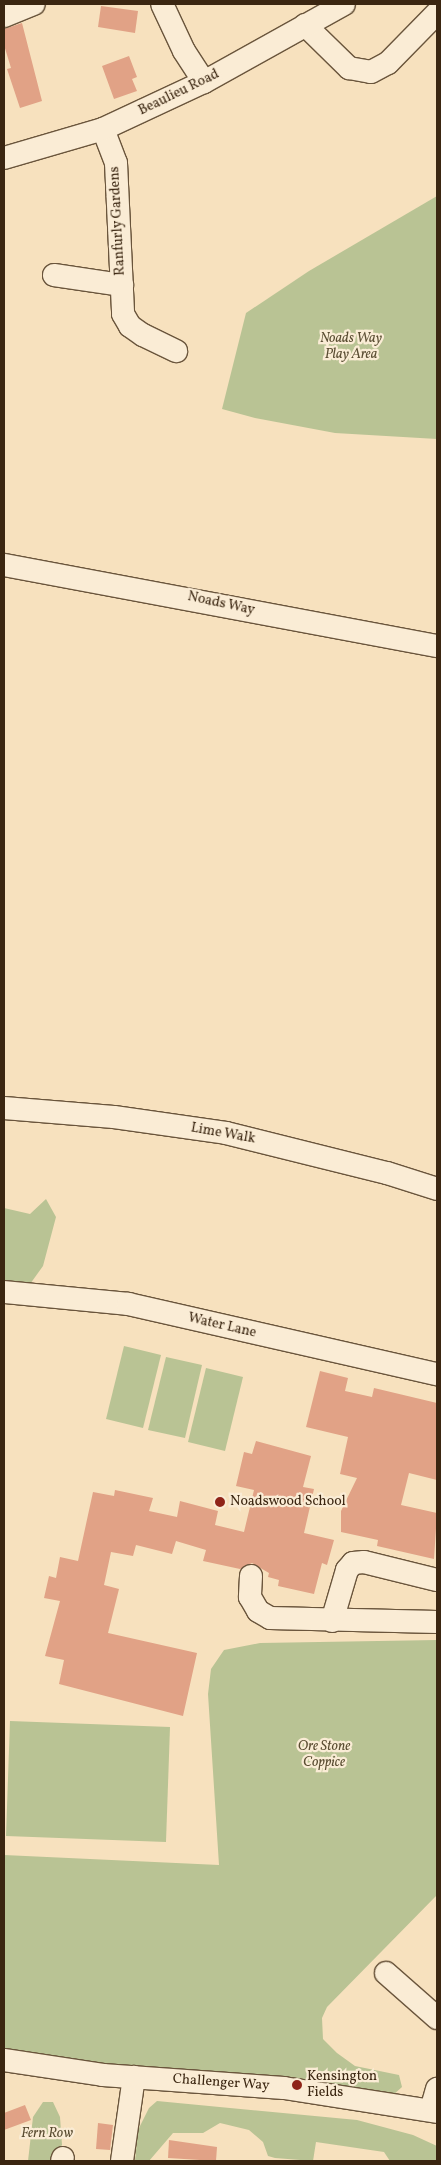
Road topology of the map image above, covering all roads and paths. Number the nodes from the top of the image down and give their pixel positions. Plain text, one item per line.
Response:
1 (34, 4) edge
2 (162, 4) edge
3 (344, 4) edge
4 (437, 13) edge
5 (4, 16) edge
6 (306, 25) junction
7 (204, 82) junction
8 (103, 129) junction
9 (4, 158) edge
10 (54, 275) dead end
11 (122, 285) junction
12 (176, 351) dead end
13 (4, 565) edge
14 (437, 646) edge
15 (4, 1108) edge
16 (437, 1189) edge
17 (4, 1292) edge
18 (437, 1374) edge
19 (252, 1576) dead end
20 (437, 1580) edge
21 (332, 1620) junction
22 (437, 1622) edge
23 (386, 1973) dead end
24 (437, 2018) edge
25 (4, 2060) edge
26 (134, 2077) junction
27 (435, 2104) edge
28 (122, 2161) edge

1 - 5 street
2 - 7 street
3 - 6 street, Beaulieu Road
4 - 6 street
6 - 7 street, Beaulieu Road
7 - 8 street, Beaulieu Road
8 - 9 street, Beaulieu Road
8 - 11 street, Ranfurly Gardens
10 - 11 street, Ranfurly Gardens
11 - 12 street, Ranfurly Gardens
13 - 14 street, Noads Way
15 - 16 street, Lime Walk
17 - 18 street, Water Lane
19 - 21 street
20 - 21 street
21 - 22 street
23 - 24 street
25 - 26 street, Challenger Way
26 - 27 street, Challenger Way
26 - 28 street

